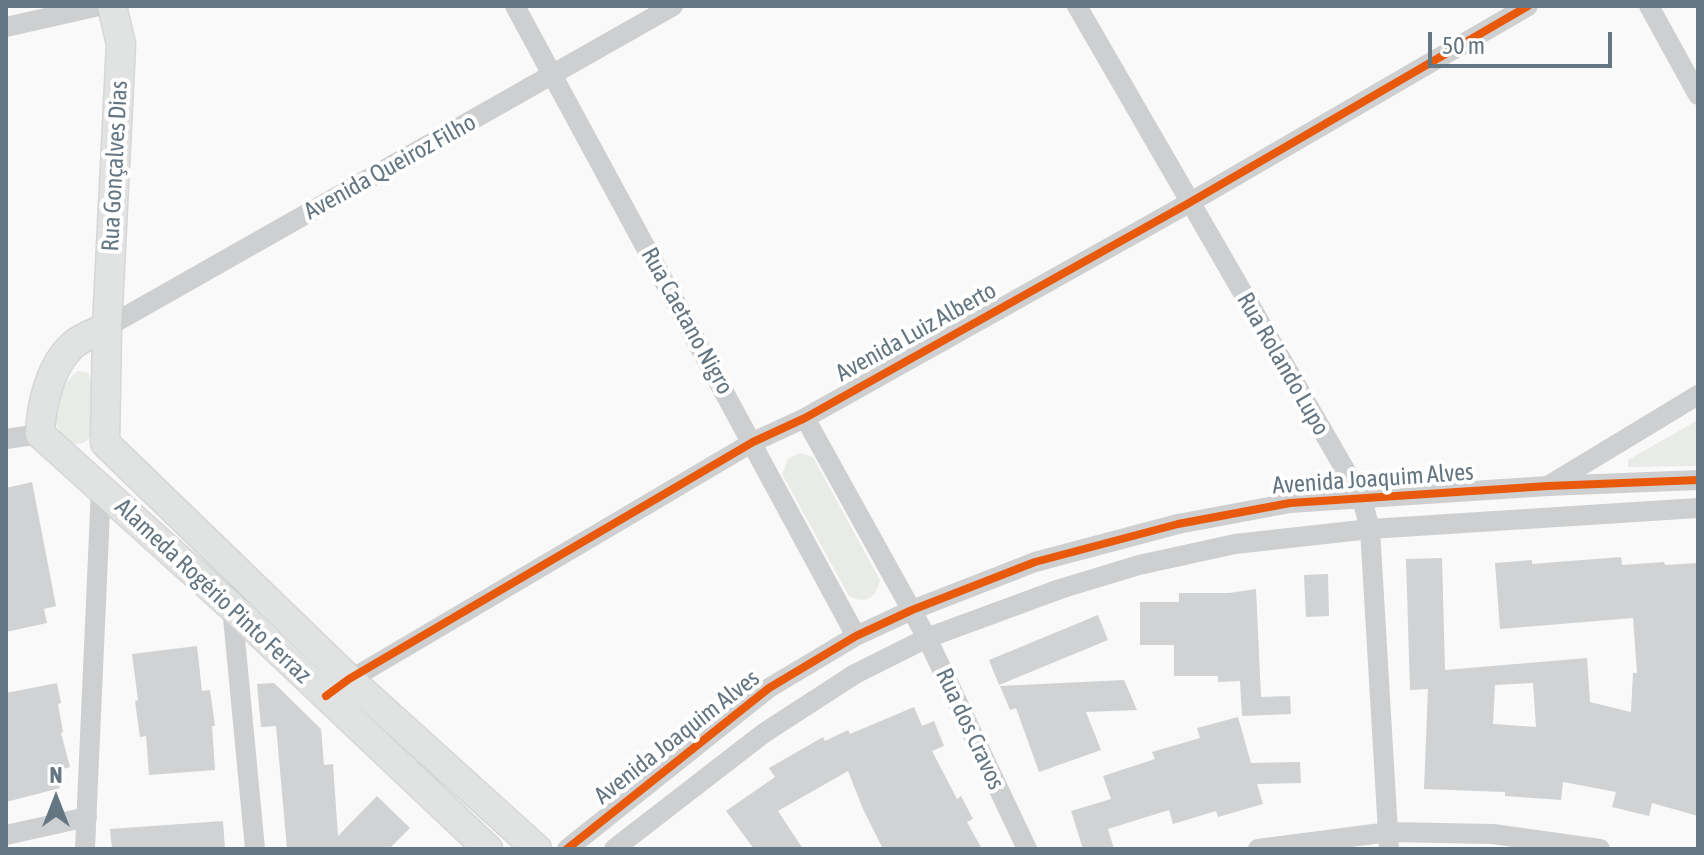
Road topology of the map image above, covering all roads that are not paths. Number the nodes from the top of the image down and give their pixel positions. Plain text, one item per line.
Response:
1 (99, 6) edge
2 (112, 6) edge
3 (515, 6) edge
4 (673, 6) edge
5 (1077, 6) edge
6 (1528, 6) edge
7 (1649, 6) edge
8 (6, 27) edge
9 (553, 75) junction
10 (1698, 95) edge
11 (1189, 203) junction
12 (107, 327) junction
13 (1698, 395) edge
14 (805, 418) junction
15 (40, 434) junction
16 (6, 439) edge
17 (753, 442) junction
18 (105, 443) junction
19 (73, 463) junction
20 (1698, 480) edge
21 (1548, 486) junction
22 (101, 489) junction
23 (1362, 499) junction
24 (1698, 508) edge
25 (1370, 529) junction
26 (244, 577) junction
27 (232, 607) junction
28 (912, 610) junction
29 (856, 636) junction
30 (927, 638) junction
31 (349, 679) junction
32 (326, 696) junction
33 (87, 817) junction
34 (6, 835) edge
35 (1389, 841) edge
36 (85, 849) edge
37 (255, 849) edge
38 (488, 849) edge
39 (537, 849) edge
40 (567, 849) edge
41 (614, 849) edge
42 (1027, 849) edge
43 (1258, 849) edge
44 (1600, 849) edge

1 - 8 street
2 - 12 street, Rua Gonçalves Dias
3 - 9 street, Rua Caetano Nigro
4 - 9 street, Avenida Queiroz Filho
5 - 11 street, Rua Rolando Lupo
6 - 11 street, Avenida Luiz Alberto
7 - 10 street
9 - 12 street, Avenida Queiroz Filho
9 - 17 street, Rua Caetano Nigro
11 - 14 street, Avenida Luiz Alberto
11 - 23 street, Rua Rolando Lupo
12 - 15 street
12 - 18 street, Rua Gonçalves Dias
13 - 21 street
14 - 17 street, Avenida Luiz Alberto
14 - 28 street
15 - 16 street
15 - 19 street, Alameda Rogério Pinto Ferraz
17 - 29 street, Rua Caetano Nigro
17 - 31 street, Avenida Luiz Alberto
18 - 19 street
18 - 26 street, Alameda Rogério Pinto Ferraz
19 - 22 street, Alameda Rogério Pinto Ferraz
20 - 21 street, Avenida Joaquim Alves
21 - 23 street, Avenida Joaquim Alves
22 - 27 street, Alameda Rogério Pinto Ferraz
22 - 33 street
23 - 25 street, Rua Rolando Lupo
23 - 28 street, Avenida Joaquim Alves
24 - 25 street, Avenida Joaquim Alves
25 - 30 street, Avenida Joaquim Alves
25 - 35 street, Rua Rolando Lupo
26 - 27 street
26 - 31 street, Alameda Rogério Pinto Ferraz
27 - 32 street, Alameda Rogério Pinto Ferraz
27 - 37 street
28 - 29 street, Avenida Joaquim Alves
28 - 30 street, Rua dos Cravos
29 - 40 street, Avenida Joaquim Alves
30 - 41 street, Avenida Joaquim Alves
30 - 42 street, Rua dos Cravos
31 - 32 street, Avenida Luiz Alberto
31 - 39 street, Alameda Rogério Pinto Ferraz
32 - 38 street, Alameda Rogério Pinto Ferraz
33 - 34 street
33 - 36 street
35 - 43 street
35 - 44 street

